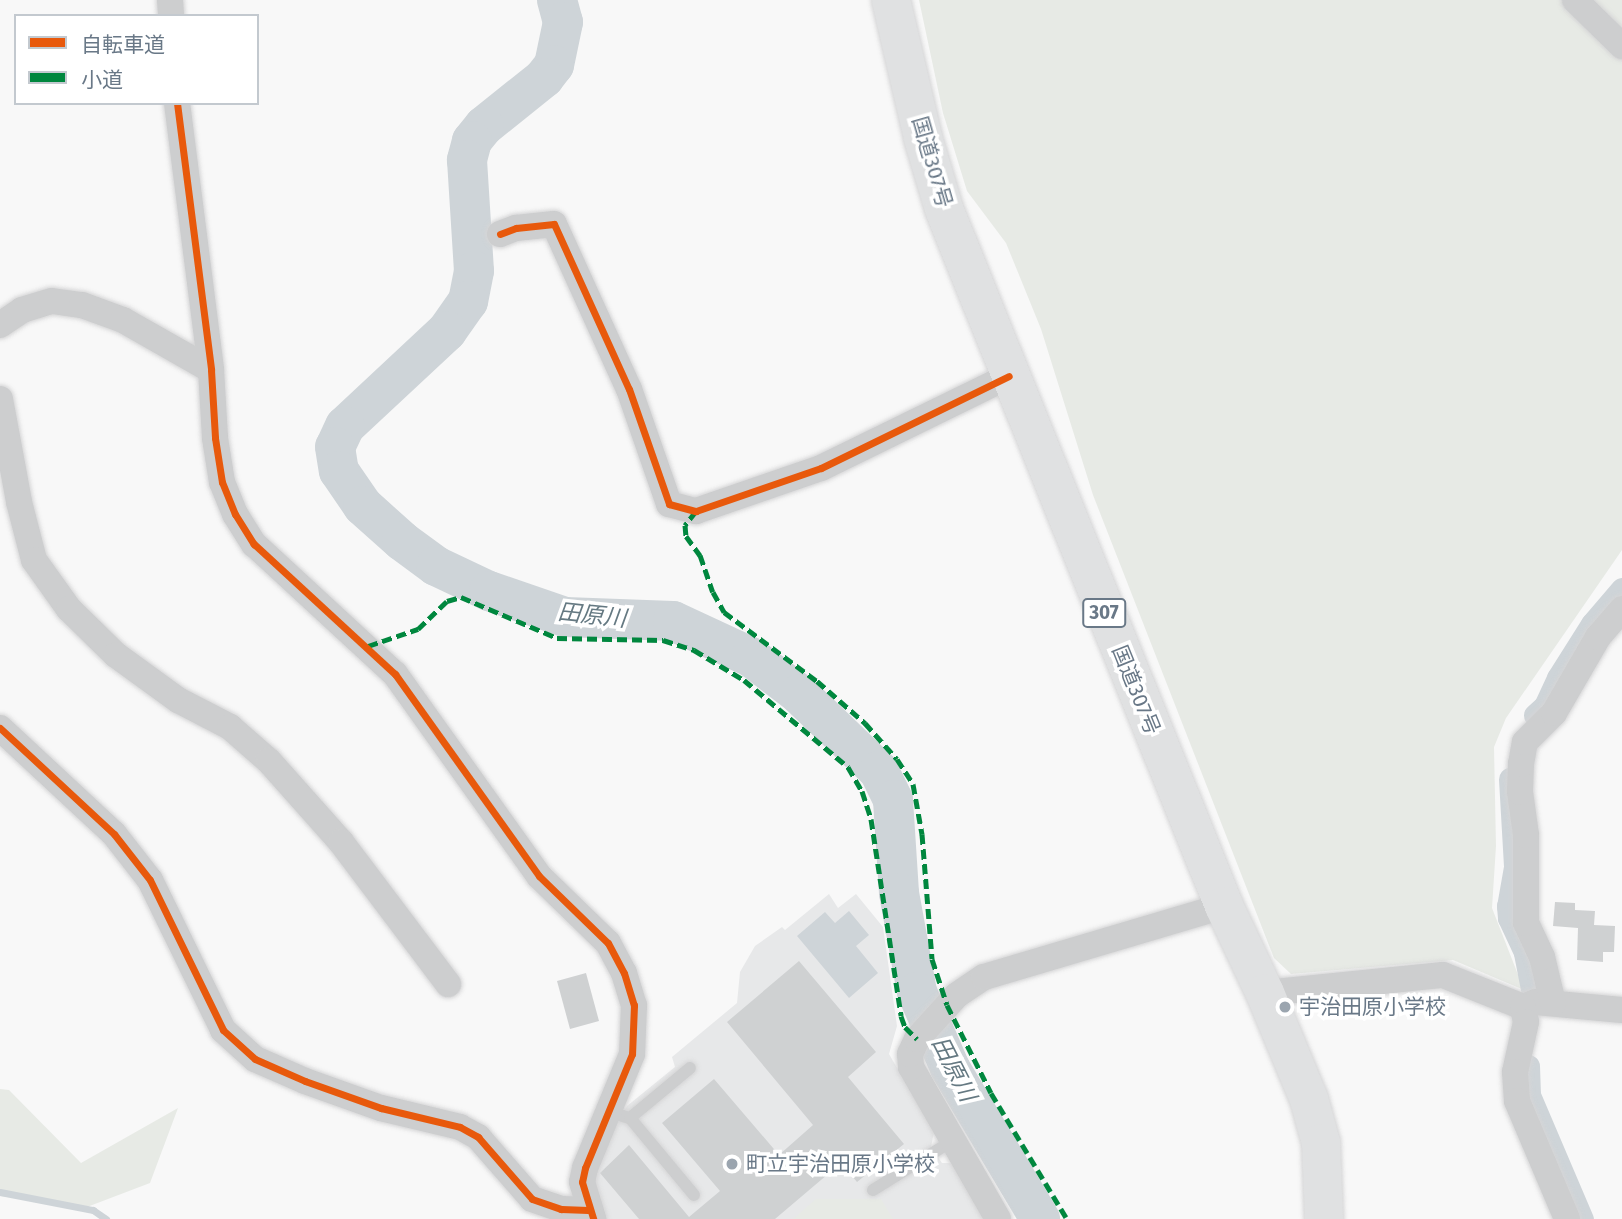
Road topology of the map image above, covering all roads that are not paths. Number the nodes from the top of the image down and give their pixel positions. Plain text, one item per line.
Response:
1 (891, 0) edge
2 (1575, 0) edge
3 (1622, 46) edge
4 (177, 105) edge
5 (500, 234) dead end
6 (0, 325) edge
7 (211, 370) junction
8 (1009, 376) junction
9 (0, 399) edge
10 (1622, 609) edge
11 (0, 728) edge
12 (1224, 906) junction
13 (448, 984) dead end
14 (1265, 993) junction
15 (1553, 1003) junction
16 (1523, 1007) junction
17 (1622, 1010) edge
18 (690, 1068) dead end
19 (620, 1115) junction
20 (952, 1141) junction
21 (873, 1190) dead end
22 (694, 1195) dead end
23 (590, 1215) edge
24 (998, 1219) edge
25 (1324, 1219) edge
26 (1567, 1219) edge

1 - 8 highway, 国道307号 / 307
2 - 3 street
4 - 7 street
5 - 8 street
6 - 7 street
7 - 19 street
8 - 12 highway, 国道307号 / 307
9 - 13 street
10 - 15 street
11 - 23 street
12 - 14 highway, 国道307号 / 307
12 - 20 street
14 - 16 street
14 - 25 highway, 国道307号 / 307
15 - 16 street
15 - 17 street
16 - 26 street
18 - 19 lane
19 - 22 lane
19 - 23 street
20 - 21 lane
20 - 24 street

